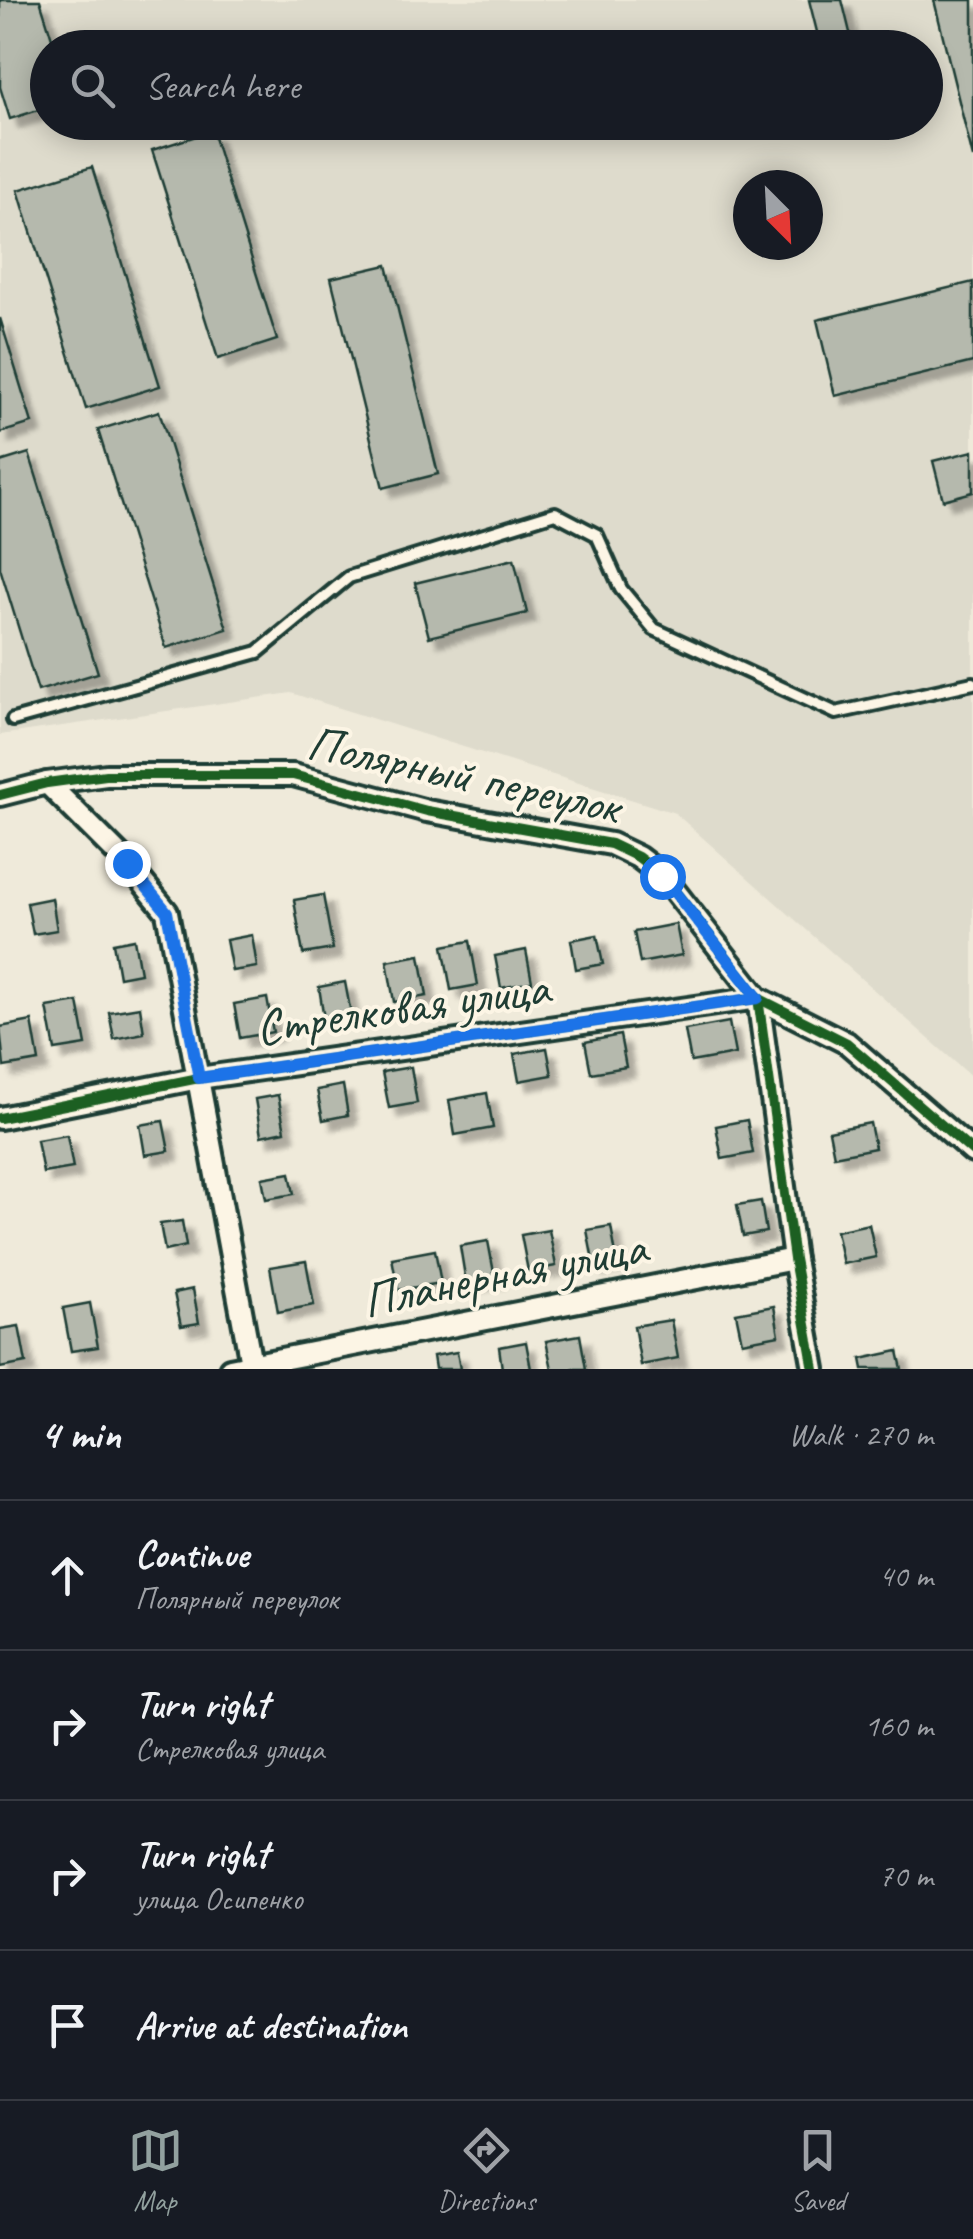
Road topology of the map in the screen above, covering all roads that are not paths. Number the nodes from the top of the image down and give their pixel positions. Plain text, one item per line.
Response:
1 (973, 683) edge
2 (13, 720) dead end
3 (47, 782) junction
4 (0, 794) edge
5 (758, 998) junction
6 (199, 1078) junction
7 (0, 1118) edge
8 (973, 1152) edge
9 (794, 1260) junction
10 (244, 1368) edge
11 (814, 1369) edge

1 - 2 lane
3 - 4 street, Полярный переулок
3 - 5 street, Полярный переулок
3 - 6 street
5 - 6 street, Стрелковая улица
5 - 8 street, Полярный переулок
5 - 9 street
6 - 7 street, Стрелковая улица
6 - 10 street
9 - 10 street, Планерная улица
9 - 11 street

